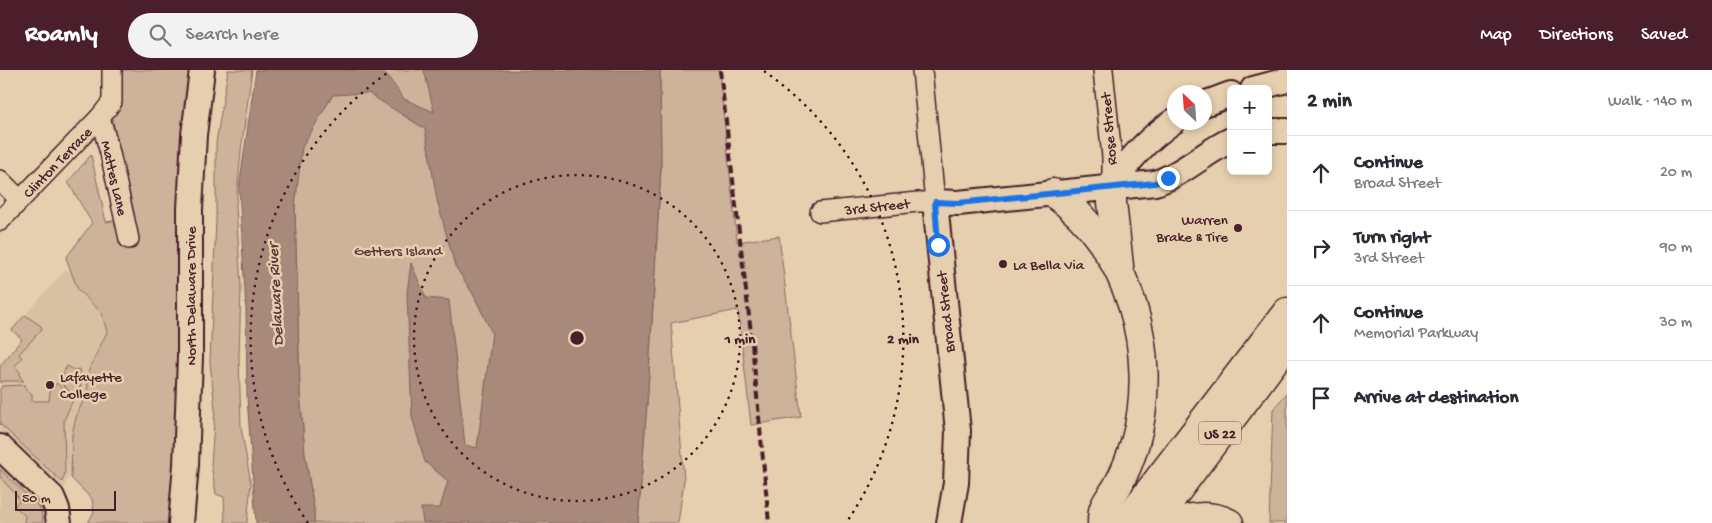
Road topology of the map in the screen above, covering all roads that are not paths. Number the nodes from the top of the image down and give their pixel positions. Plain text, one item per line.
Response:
1 (112, 70) edge
2 (202, 70) edge
3 (922, 70) edge
4 (1103, 70) edge
5 (1287, 80) edge
6 (1268, 85) edge
7 (1227, 95) edge
8 (1212, 101) edge
9 (100, 118) junction
10 (1167, 126) edge
11 (1287, 131) edge
12 (1272, 132) edge
13 (1227, 142) edge
14 (0, 180) edge
15 (1112, 188) junction
16 (1053, 194) junction
17 (20, 200) junction
18 (935, 202) junction
19 (820, 212) dead end
20 (0, 221) edge
21 (128, 239) dead end
22 (1120, 274) junction
23 (1287, 312) edge
24 (1287, 344) edge
25 (0, 447) edge
26 (58, 516) edge
27 (181, 523) edge
28 (949, 523) edge
29 (1102, 523) edge
30 (1126, 523) edge
31 (1153, 523) edge
32 (1175, 523) edge
33 (1229, 523) edge

1 - 9 street, Clinton Terrace
2 - 27 main road, North Delaware Drive
3 - 18 street, Broad Street
4 - 15 street, Rose Street
5 - 6 main road
7 - 8 main road
9 - 17 street, Clinton Terrace
9 - 21 street, Mattes Lane
10 - 15 main road
11 - 12 main road
13 - 15 main road, 3rd Street
14 - 17 street
15 - 16 main road, 3rd Street
15 - 22 highway
16 - 18 main road, 3rd Street
16 - 22 highway
17 - 20 street, Clinton Terrace
18 - 19 street, 3rd Street
18 - 28 main road, Broad Street
22 - 29 highway
23 - 30 highway, US 22
24 - 31 highway, US 22
25 - 26 main road
32 - 33 highway

